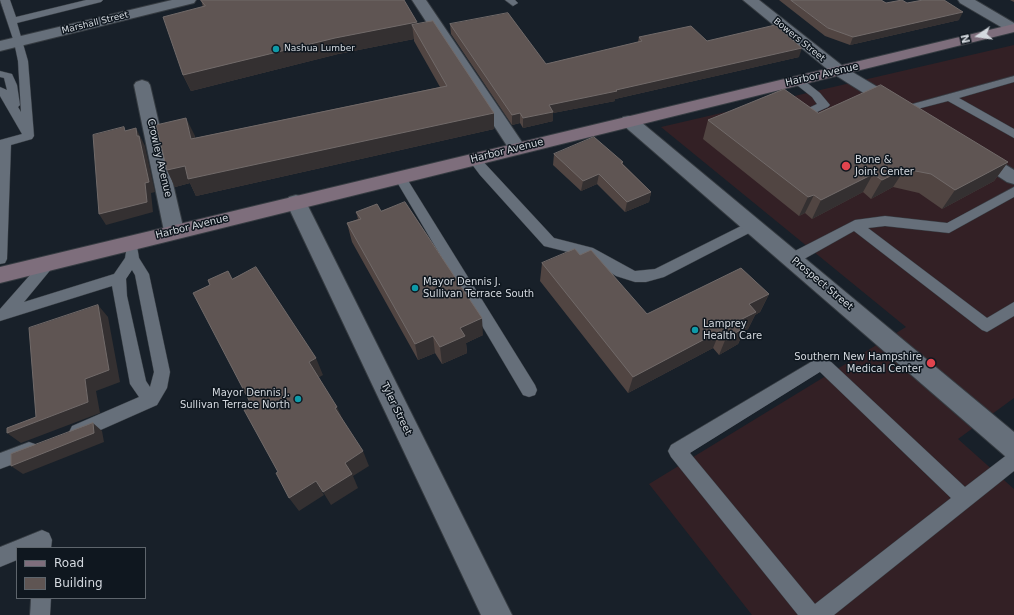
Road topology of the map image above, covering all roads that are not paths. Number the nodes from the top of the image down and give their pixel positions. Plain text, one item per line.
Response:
1 (5, 0) edge
2 (98, 0) edge
3 (189, 0) edge
4 (419, 0) edge
5 (750, 0) edge
6 (965, 0) edge
7 (162, 3) edge
8 (12, 21) junction
9 (1013, 28) edge
10 (19, 42) junction
11 (0, 46) edge
12 (11, 64) edge
13 (838, 70) junction
14 (0, 74) edge
15 (1014, 79) edge
16 (797, 80) junction
17 (142, 85) dead end
18 (0, 90) edge
19 (949, 97) junction
20 (14, 110) junction
21 (902, 110) junction
22 (800, 116) edge
23 (629, 121) junction
24 (923, 122) edge
25 (1014, 134) edge
26 (28, 136) junction
27 (2, 143) edge
28 (963, 147) edge
29 (517, 148) junction
30 (474, 159) junction
31 (400, 177) junction
32 (1014, 178) edge
33 (1014, 191) edge
34 (296, 202) junction
35 (856, 225) junction
36 (752, 226) junction
37 (174, 231) junction
38 (132, 250) junction
39 (0, 259) edge
40 (792, 259) junction
41 (50, 262) junction
42 (0, 275) edge
43 (119, 278) junction
44 (1014, 308) edge
45 (4, 314) edge
46 (530, 390) dead end
47 (151, 400) junction
48 (65, 437) edge
49 (43, 445) edge
50 (1014, 448) edge
51 (1014, 460) edge
52 (0, 461) edge
53 (965, 499) junction
54 (24, 547) edge
55 (41, 547) edge
56 (16, 550) edge
57 (0, 557) edge
58 (40, 599) edge
59 (40, 615) edge
60 (497, 615) edge
61 (811, 615) edge
62 (818, 615) edge

1 - 8 lane
2 - 8 lane
3 - 7 street, Marshall Street
4 - 29 street
5 - 13 street, Bowers Street
6 - 9 street
7 - 10 street, Marshall Street
8 - 10 lane
9 - 13 street, Harbor Avenue
10 - 11 street, Marshall Street
10 - 12 lane
12 - 26 lane
13 - 16 street, Harbor Avenue
13 - 21 street, Bowers Street
14 - 20 lane
15 - 19 lane
16 - 22 lane
16 - 23 street, Harbor Avenue
17 - 37 street, Crowley Avenue
18 - 20 lane
19 - 21 lane
19 - 25 lane
20 - 26 lane
21 - 24 street, Bowers Street
23 - 29 street, Harbor Avenue
23 - 36 street, Prospect Street
26 - 27 lane
27 - 39 lane
28 - 32 street
29 - 30 street, Harbor Avenue
30 - 31 street, Harbor Avenue
30 - 36 lane
31 - 34 street, Harbor Avenue
31 - 46 lane
33 - 35 lane
34 - 37 street, Harbor Avenue
34 - 60 street, Tyler Street
35 - 40 lane
35 - 44 lane
36 - 40 street, Prospect Street
37 - 38 street, Harbor Avenue
38 - 41 street, Harbor Avenue
38 - 43 lane
38 - 47 lane
40 - 50 street, Prospect Street
41 - 42 street, Harbor Avenue
41 - 45 lane
43 - 45 lane
43 - 47 lane
47 - 48 lane
49 - 52 lane
51 - 53 lane
53 - 61 lane
53 - 62 lane
54 - 55 lane
56 - 57 lane
58 - 59 lane

